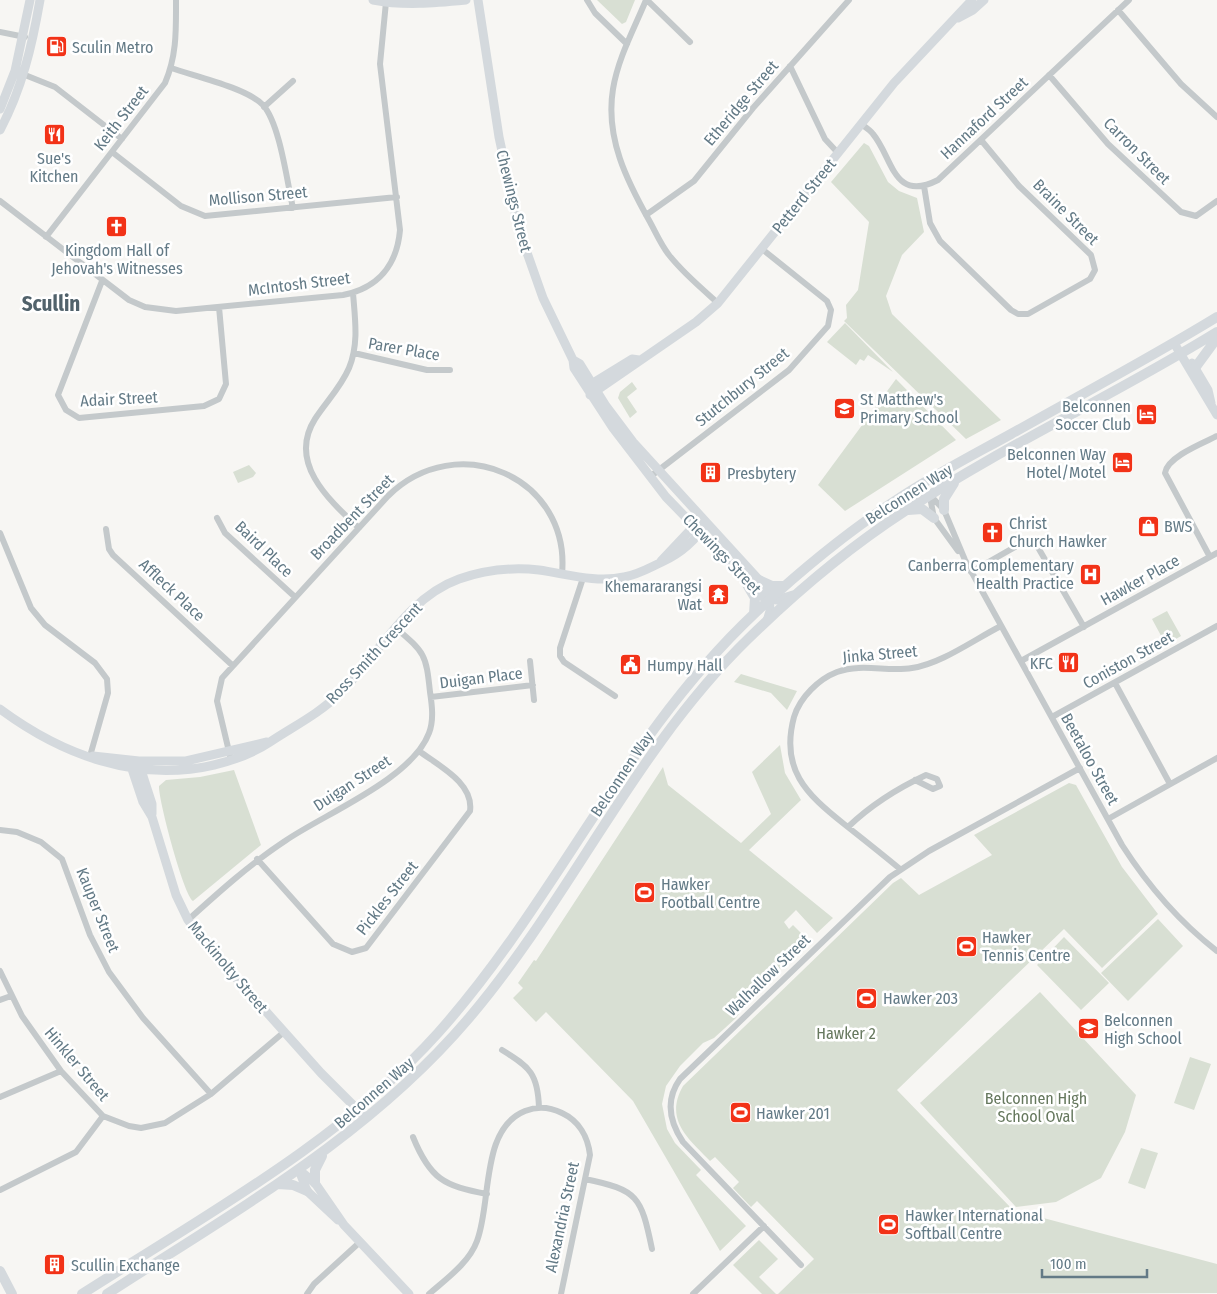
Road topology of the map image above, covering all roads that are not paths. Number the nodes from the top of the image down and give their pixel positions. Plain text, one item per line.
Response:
1 (30, 0) edge
2 (40, 0) edge
3 (176, 0) edge
4 (373, 0) edge
5 (466, 0) edge
6 (478, 0) edge
7 (484, 0) edge
8 (587, 0) edge
9 (646, 0) edge
10 (849, 0) edge
11 (972, 0) edge
12 (984, 0) edge
13 (1129, 0) edge
14 (426, 1) edge
15 (386, 2) junction
16 (1118, 10) junction
17 (957, 18) junction
18 (0, 32) edge
19 (485, 33) junction
20 (24, 36) junction
21 (34, 38) junction
22 (690, 42) dead end
23 (627, 44) junction
24 (790, 66) junction
25 (171, 68) junction
26 (14, 71) junction
27 (24, 74) junction
28 (1049, 75) junction
29 (293, 81) dead end
30 (264, 106) junction
31 (0, 109) edge
32 (1217, 117) edge
33 (861, 124) junction
34 (0, 130) edge
35 (122, 139) junction
36 (980, 140) junction
37 (112, 152) junction
38 (838, 153) junction
39 (924, 186) junction
40 (397, 197) junction
41 (1217, 201) edge
42 (0, 202) edge
43 (293, 208) junction
44 (646, 215) junction
45 (46, 237) junction
46 (762, 248) junction
47 (102, 281) junction
48 (353, 293) junction
49 (718, 302) junction
50 (218, 307) junction
51 (1217, 317) edge
52 (1217, 332) edge
53 (1217, 338) edge
54 (1177, 342) junction
55 (354, 353) junction
56 (1183, 353) junction
57 (1195, 368) junction
58 (450, 370) dead end
59 (591, 389) junction
60 (1215, 412) edge
61 (1217, 436) edge
62 (942, 472) junction
63 (654, 474) junction
64 (955, 480) junction
65 (930, 495) junction
66 (902, 496) junction
67 (906, 510) junction
68 (944, 510) junction
69 (217, 518) dead end
70 (934, 518) junction
71 (706, 522) junction
72 (694, 526) junction
73 (359, 528) junction
74 (106, 529) dead end
75 (0, 533) edge
76 (701, 533) junction
77 (1217, 553) edge
78 (1210, 557) junction
79 (965, 560) junction
80 (659, 564) junction
81 (971, 572) junction
82 (562, 574) junction
83 (742, 576) junction
84 (584, 578) junction
85 (759, 580) junction
86 (784, 586) junction
87 (798, 593) junction
88 (295, 597) junction
89 (770, 599) junction
90 (754, 614) junction
91 (766, 621) junction
92 (1001, 626) junction
93 (1217, 626) edge
94 (1084, 627) junction
95 (396, 628) junction
96 (530, 661) dead end
97 (1021, 661) junction
98 (232, 665) junction
99 (1114, 683) junction
100 (533, 686) junction
101 (615, 696) dead end
102 (431, 697) junction
103 (534, 700) dead end
104 (0, 709) edge
105 (1052, 718) junction
106 (419, 751) junction
107 (90, 756) junction
108 (230, 757) junction
109 (1217, 758) edge
110 (135, 765) junction
111 (1080, 768) junction
112 (624, 769) junction
113 (164, 771) junction
114 (635, 777) junction
115 (914, 780) dead end
116 (1170, 784) junction
117 (147, 788) junction
118 (152, 817) junction
119 (1108, 819) junction
120 (848, 827) junction
121 (0, 830) edge
122 (257, 860) junction
123 (900, 869) junction
124 (188, 920) junction
125 (1217, 951) edge
126 (503, 952) junction
127 (514, 960) junction
128 (0, 971) edge
129 (11, 996) junction
130 (0, 1000) edge
131 (284, 1032) junction
132 (502, 1050) dead end
133 (61, 1071) junction
134 (210, 1094) junction
135 (0, 1097) edge
136 (539, 1108) junction
137 (354, 1112) junction
138 (373, 1114) junction
139 (104, 1116) junction
140 (353, 1130) junction
141 (413, 1137) dead end
142 (307, 1148) junction
143 (324, 1153) junction
144 (277, 1169) junction
145 (299, 1170) junction
146 (585, 1179) junction
147 (315, 1183) junction
148 (278, 1184) junction
149 (0, 1190) edge
150 (307, 1190) junction
151 (487, 1194) junction
152 (214, 1209) junction
153 (222, 1220) junction
154 (344, 1225) junction
155 (764, 1226) junction
156 (360, 1242) junction
157 (652, 1249) dead end
158 (801, 1265) dead end
159 (0, 1271) edge
160 (97, 1284) junction
161 (12, 1294) edge
162 (82, 1294) edge
163 (103, 1294) edge
164 (107, 1294) edge
165 (307, 1294) edge
166 (409, 1294) edge
167 (429, 1294) edge
168 (561, 1294) edge
169 (693, 1294) edge

1 - 20 street
2 - 21 street
3 - 25 street, Keith Street
4 - 15 street
5 - 14 street
6 - 19 street, Chewings Street
7 - 19 street, Chewings Street
8 - 23 street
9 - 22 street
9 - 23 street
10 - 24 street, Etheridge Street
11 - 17 street, Petterd Street
12 - 17 street, Petterd Street
13 - 16 street, Hannaford Street
14 - 15 street
15 - 40 street, McIntosh Street
16 - 28 street, Hannaford Street
16 - 32 street
17 - 33 street, Petterd Street
18 - 20 street
19 - 59 street, Chewings Street
20 - 21 street
20 - 26 street
21 - 27 street
23 - 44 street
24 - 38 street
24 - 44 street, Etheridge Street
25 - 30 street
25 - 35 street, Keith Street
26 - 27 street
26 - 31 street
27 - 34 street
27 - 35 street
28 - 36 street, Hannaford Street
28 - 41 street, Carron Street
29 - 30 street
30 - 43 street
33 - 38 street, Petterd Street
33 - 39 street
35 - 37 street, Keith Street
36 - 39 street, Hannaford Street
36 - 39 street, Braine Street
37 - 43 street, Mollison Street
37 - 45 street, Keith Street
38 - 46 street, Petterd Street
40 - 43 street, Mollison Street
40 - 48 street, McIntosh Street
42 - 45 street, McIntosh Street
44 - 49 street
45 - 47 street, McIntosh Street
46 - 49 street, Petterd Street
46 - 63 street, Stutchbury Street
47 - 50 street, McIntosh Street
47 - 50 street, Adair Street
48 - 50 street, McIntosh Street
48 - 55 street
49 - 59 street, Petterd Street
51 - 54 main road, Belconnen Way
52 - 56 main road, Belconnen Way
53 - 57 main road
54 - 56 street
54 - 62 main road, Belconnen Way
55 - 58 street, Parer Place
55 - 73 street
56 - 57 street
56 - 60 street
56 - 64 main road, Belconnen Way
57 - 60 street
59 - 63 street, Chewings Street
61 - 78 street
62 - 65 main road
62 - 66 main road, Belconnen Way
63 - 71 street, Chewings Street
63 - 72 street, Chewings Street
64 - 65 main road, Belconnen Way
64 - 68 main road
65 - 66 main road
65 - 67 main road, Belconnen Way
65 - 68 street, Beetaloo Street
65 - 70 street, Beetaloo Street
66 - 86 main road, Belconnen Way
67 - 70 main road
67 - 87 main road, Belconnen Way
68 - 79 street, Beetaloo Street
69 - 88 street, Baird Place
70 - 79 street, Beetaloo Street
71 - 72 street, Ross Smith Crescent
71 - 76 street, Ross Smith Crescent
71 - 85 street, Chewings Street
72 - 76 street, Chewings Street
72 - 80 street, Ross Smith Crescent
73 - 82 street, Broadbent Street
73 - 88 street, Broadbent Street
74 - 98 street, Affleck Place
75 - 107 street
76 - 80 street, Ross Smith Crescent
76 - 83 street, Chewings Street
77 - 78 street, Hawker Place
78 - 94 street, Hawker Place
79 - 81 street, Beetaloo Street
80 - 84 street, Ross Smith Crescent
81 - 92 street, Beetaloo Street
81 - 94 street
82 - 84 street, Ross Smith Crescent
82 - 95 street, Ross Smith Crescent
83 - 89 street, Chewings Street
83 - 90 main road
84 - 101 street
85 - 86 main road
85 - 89 street, Chewings Street
86 - 89 main road, Belconnen Way
87 - 89 street, Chewings Street
87 - 91 main road, Belconnen Way
88 - 98 street, Broadbent Street
89 - 90 main road, Belconnen Way
89 - 91 street, Chewings Street
90 - 112 main road, Belconnen Way
91 - 114 main road, Belconnen Way
92 - 97 street, Beetaloo Street
92 - 120 street, Jinka Street
93 - 99 street, Coniston Street
94 - 97 street, Hawker Place
95 - 102 street, Duigan Street
95 - 108 street, Ross Smith Crescent
96 - 100 street, Duigan Place
97 - 105 street, Beetaloo Street
98 - 108 street, Broadbent Street
99 - 105 street, Coniston Street
99 - 116 street
100 - 102 street, Duigan Place
100 - 103 street, Duigan Place
102 - 106 street, Duigan Street
104 - 107 street, Ross Smith Crescent
105 - 111 street, Beetaloo Street
106 - 122 street, Duigan Street
106 - 122 street, Pickles Street
107 - 110 street, Ross Smith Crescent
108 - 110 street, Ross Smith Crescent
108 - 113 street, Ross Smith Crescent
109 - 116 street
110 - 113 street, Ross Smith Crescent
110 - 117 street, Mackinolty Street
110 - 118 street, Mackinolty Street
111 - 119 street, Beetaloo Street
111 - 123 street, Walhallow Street
112 - 114 main road
112 - 126 main road, Belconnen Way
113 - 117 street
114 - 127 main road, Belconnen Way
115 - 120 street
116 - 119 street
117 - 118 street, Mackinolty Street
118 - 124 street, Mackinolty Street
119 - 125 street, Beetaloo Street
120 - 123 street, Jinka Street
121 - 134 street, Kauper Street
122 - 124 street, Duigan Street
123 - 155 street, Walhallow Street
124 - 131 street, Mackinolty Street
126 - 127 main road
126 - 137 main road, Belconnen Way
127 - 138 main road, Belconnen Way
128 - 129 street, Hinkler Street
129 - 130 street
129 - 133 street, Hinkler Street
131 - 134 street, Hinkler Street
131 - 137 street, Mackinolty Street
132 - 136 street
133 - 135 street
133 - 139 street, Hinkler Street
134 - 139 street, Hinkler Street
136 - 146 street, Alexandria Street
136 - 151 street
137 - 138 street
137 - 140 street
137 - 142 main road, Belconnen Way
138 - 140 main road, Belconnen Way
139 - 149 street
140 - 143 main road, Belconnen Way
141 - 151 street
142 - 144 main road, Belconnen Way
142 - 145 main road
143 - 145 main road, Belconnen Way
143 - 147 main road
144 - 145 main road
144 - 152 main road, Belconnen Way
145 - 147 street
145 - 148 main road, Belconnen Way
145 - 150 street
146 - 157 street
146 - 168 street, Alexandria Street
147 - 154 street
148 - 150 main road
148 - 153 main road, Belconnen Way
150 - 154 street
151 - 167 street
152 - 153 main road
152 - 160 main road, Belconnen Way
153 - 164 main road, Belconnen Way
154 - 156 street
155 - 158 street, Walhallow Street
155 - 169 street
156 - 165 street
156 - 166 street
159 - 161 main road
160 - 162 main road, Belconnen Way
160 - 163 main road

